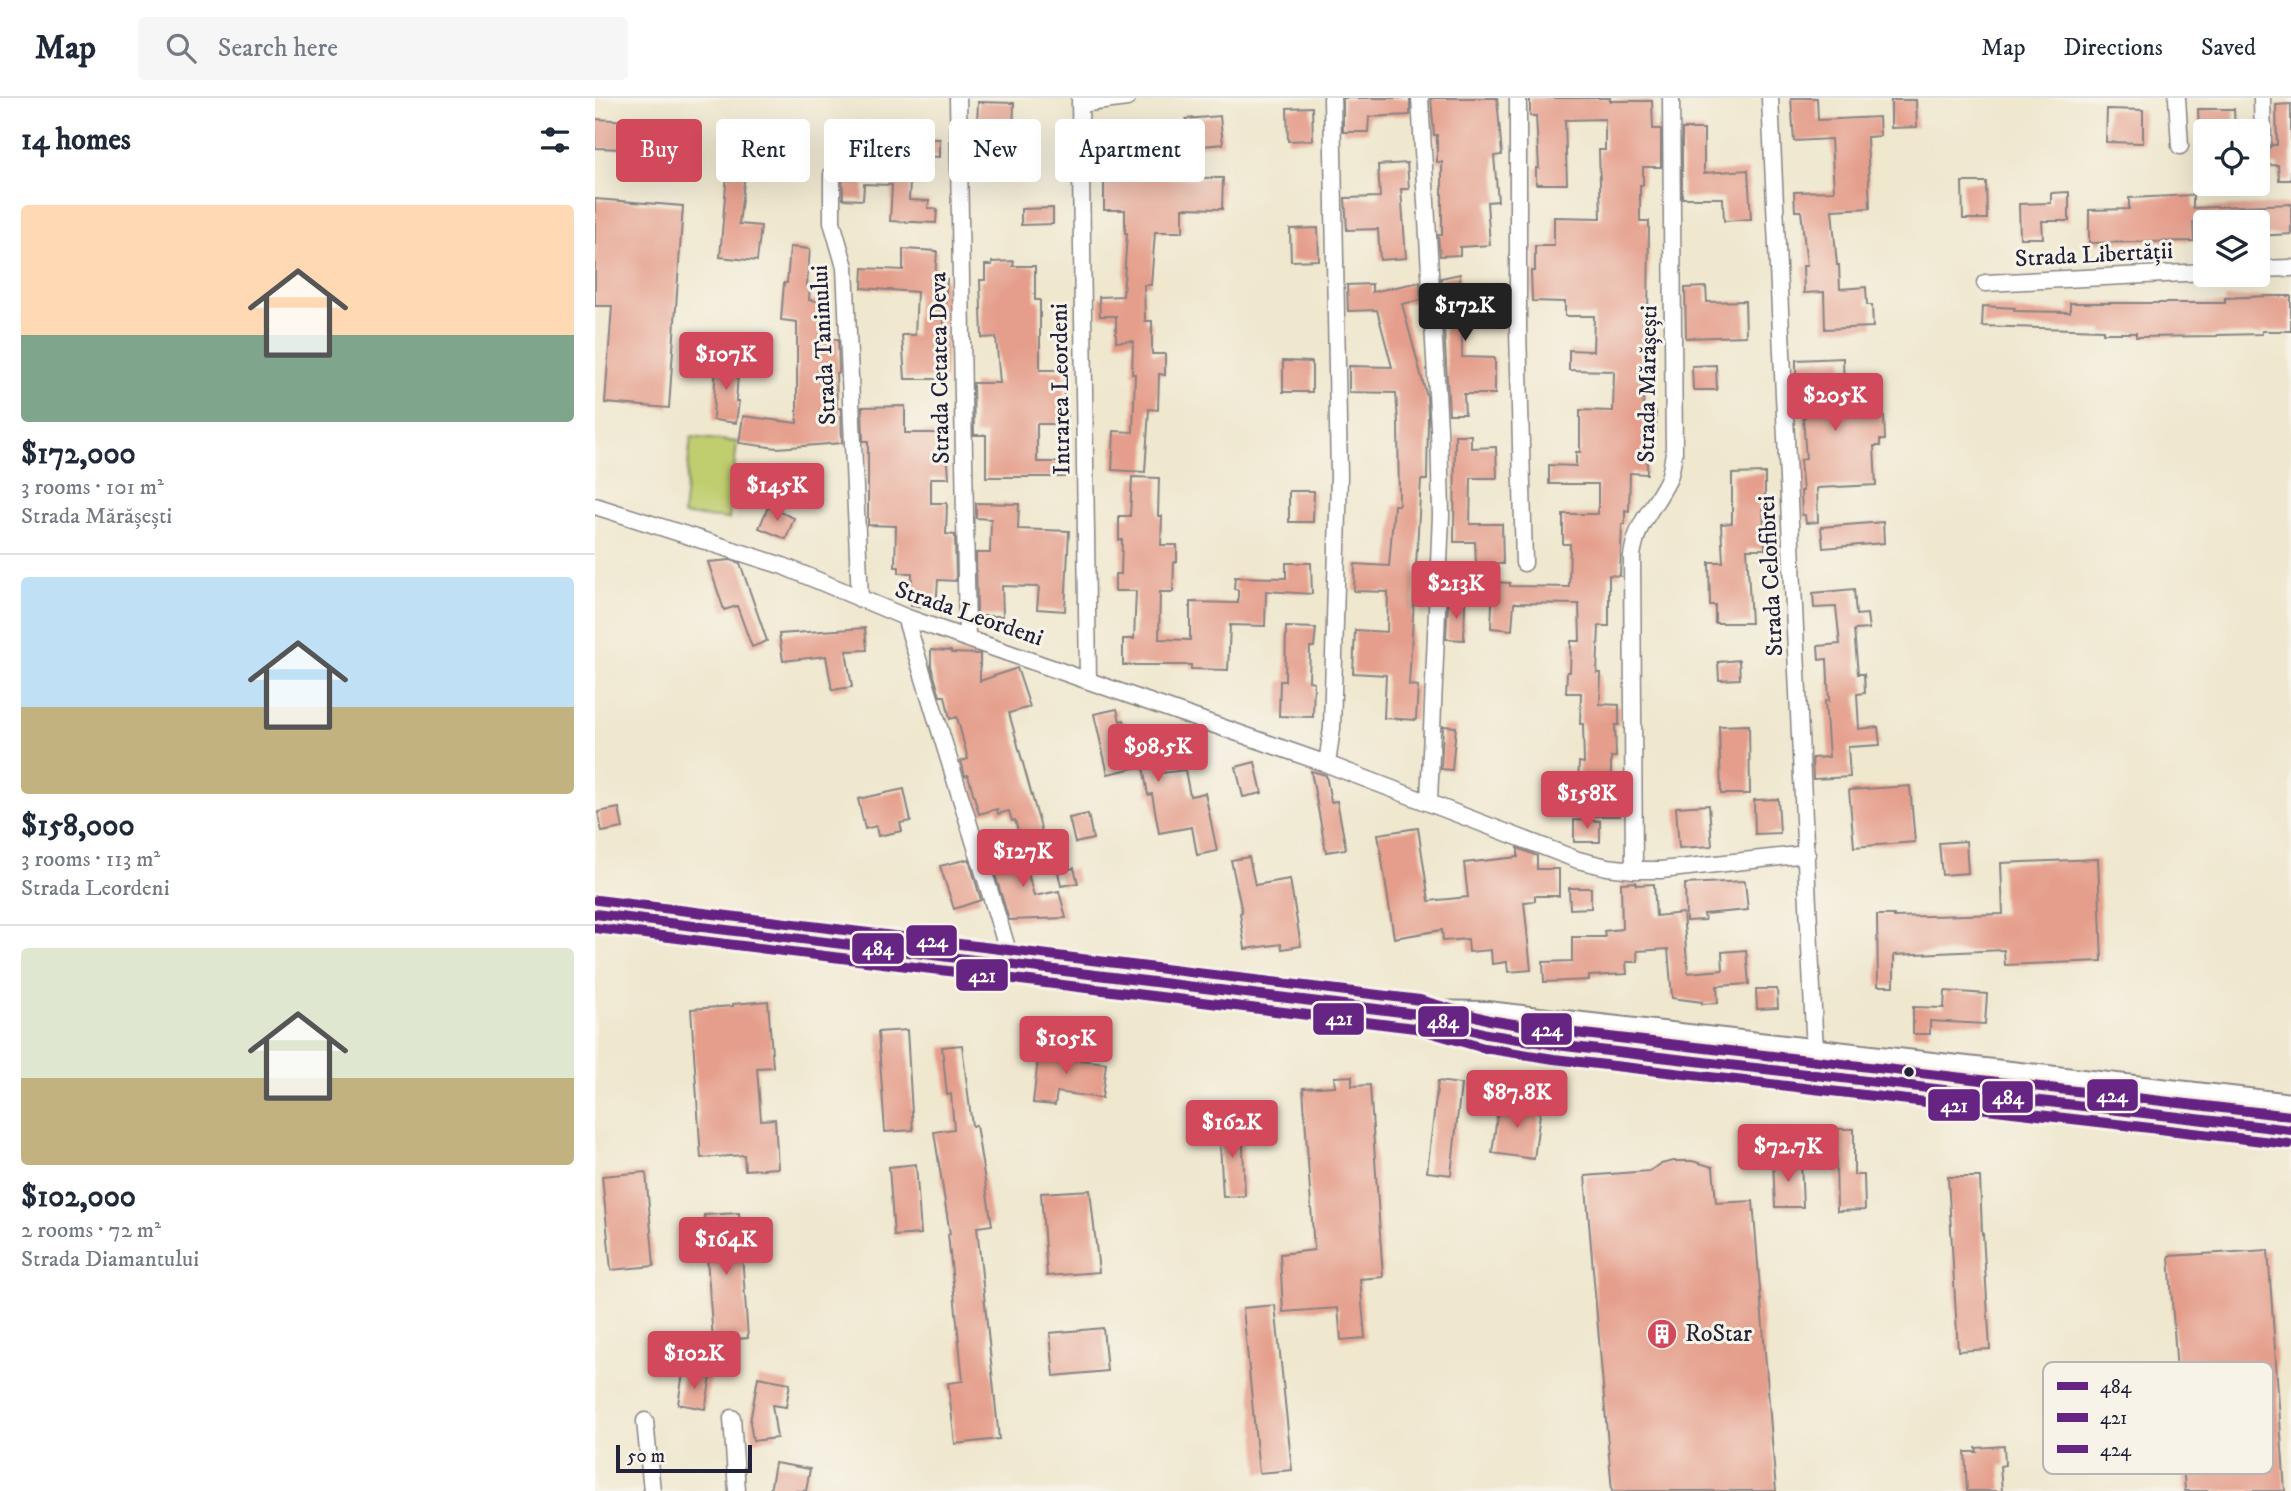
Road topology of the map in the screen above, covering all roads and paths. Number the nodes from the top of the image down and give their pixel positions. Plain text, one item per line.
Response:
1 (958, 98) edge
2 (1127, 98) edge
3 (1332, 98) edge
4 (1420, 98) edge
5 (1518, 98) edge
6 (1671, 98) edge
7 (1770, 98) edge
8 (2177, 98) edge
9 (2262, 98) edge
10 (1080, 101) edge
11 (2262, 119) edge
12 (2180, 146) dead end
13 (832, 182) edge
14 (2291, 268) edge
15 (2270, 269) edge
16 (2193, 273) edge
17 (1985, 283) dead end
18 (595, 506) edge
19 (1524, 563) dead end
20 (860, 599) junction
21 (905, 617) junction
22 (967, 638) junction
23 (1088, 680) junction
24 (1327, 764) junction
25 (1429, 802) junction
26 (1807, 854) junction
27 (1634, 870) junction
28 (595, 914) edge
29 (1012, 964) junction
30 (1418, 1014) junction
31 (1815, 1053) junction
32 (2291, 1108) edge
33 (2291, 1130) edge
34 (732, 1418) dead end
35 (645, 1421) dead end
36 (652, 1491) edge
37 (737, 1491) edge

1 - 22 street, Strada Cetatea Deva
2 - 10 street
3 - 24 street
4 - 25 street
5 - 19 street
6 - 27 street, Strada Mărășești
7 - 26 street, Strada Celofibrei
8 - 12 street
9 - 11 street
10 - 23 street, Intrarea Leordeni
13 - 20 street, Strada Taninului
14 - 15 street
16 - 17 street, Strada Libertății
18 - 20 street, Strada Leordeni
20 - 21 street, Strada Leordeni
21 - 22 street, Strada Leordeni
21 - 29 street
22 - 23 street, Strada Leordeni
23 - 24 street, Strada Leordeni
24 - 25 street, Strada Leordeni
25 - 27 street, Strada Leordeni
26 - 27 street, Strada Leordeni
26 - 31 street, Strada Celofibrei
28 - 29 main road
29 - 30 main road
30 - 31 main road
30 - 33 main road
31 - 32 main road
34 - 37 street
35 - 36 street

